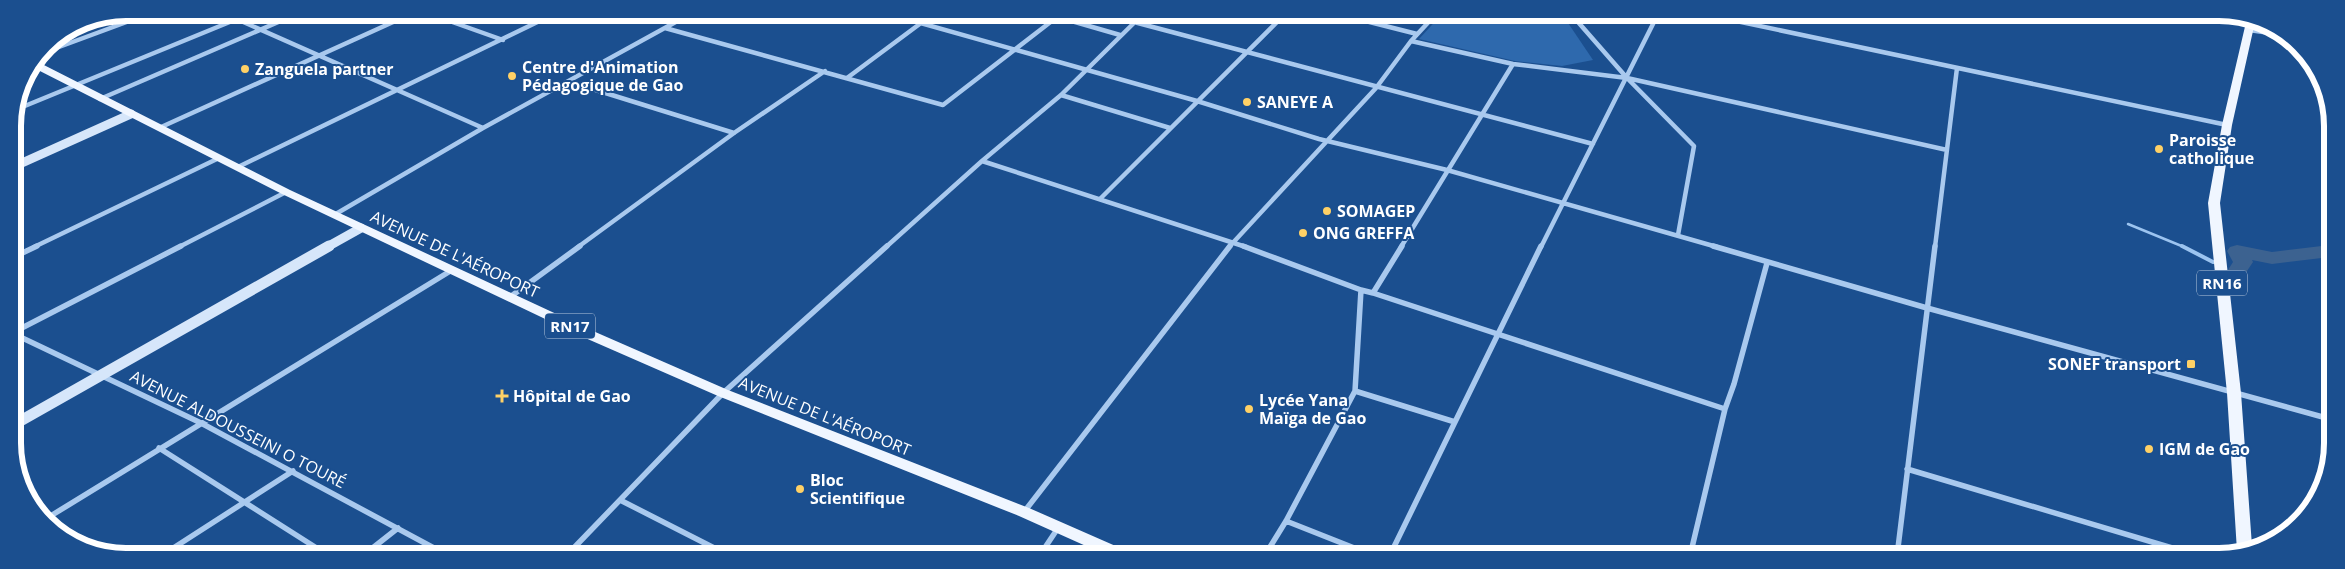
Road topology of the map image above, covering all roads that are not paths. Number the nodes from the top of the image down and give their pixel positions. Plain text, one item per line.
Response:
1 (128, 21) edge
2 (232, 21) edge
3 (242, 21) edge
4 (280, 21) edge
5 (394, 21) edge
6 (450, 21) edge
7 (540, 21) edge
8 (678, 21) edge
9 (914, 21) edge
10 (1052, 21) edge
11 (1071, 21) edge
12 (1278, 21) edge
13 (1366, 21) edge
14 (1429, 21) edge
15 (1577, 21) edge
16 (1655, 21) edge
17 (1736, 21) edge
18 (1134, 22) joint
19 (921, 23) junction
20 (2250, 26) edge
21 (665, 28) junction
22 (262, 29) junction
23 (1417, 34) junction
24 (1120, 35) junction
25 (503, 40) junction
26 (1411, 41) junction
27 (57, 48) edge
28 (1016, 49) junction
29 (1246, 52) junction
30 (320, 55) junction
31 (1513, 64) junction
32 (40, 67) edge
33 (1957, 68) junction
34 (1088, 70) junction
35 (825, 71) junction
36 (847, 78) junction
37 (1627, 78) junction
38 (570, 82) junction
39 (75, 85) junction
40 (1376, 88) junction
41 (398, 90) junction
42 (1061, 95) junction
43 (100, 99) junction
44 (1197, 101) junction
45 (23, 107) edge
46 (131, 114) junction
47 (1481, 115) junction
48 (2227, 126) junction
49 (159, 128) junction
50 (484, 128) junction
51 (1170, 128) junction
52 (734, 133) junction
53 (1325, 140) junction
54 (1593, 144) junction
55 (1946, 150) junction
56 (219, 158) junction
57 (982, 161) junction
58 (21, 164) edge
59 (238, 167) junction
60 (1447, 170) junction
61 (286, 192) junction
62 (1100, 199) junction
63 (1562, 202) junction
64 (334, 214) junction
65 (361, 228) junction
66 (1678, 235) junction
67 (1232, 243) junction
68 (21, 254) edge
69 (1767, 263) junction
70 (452, 270) junction
71 (1361, 290) junction
72 (1372, 293) junction
73 (510, 297) junction
74 (1926, 308) junction
75 (21, 329) edge
76 (1500, 335) junction
77 (21, 336) edge
78 (101, 375) junction
79 (1355, 391) junction
80 (2234, 393) junction
81 (723, 394) junction
82 (1725, 408) junction
83 (2324, 417) edge
84 (21, 420) edge
85 (1455, 422) junction
86 (201, 424) junction
87 (159, 448) junction
88 (1907, 469) junction
89 (294, 471) junction
90 (620, 500) junction
91 (243, 502) junction
92 (1024, 512) junction
93 (51, 516) edge
94 (1286, 521) junction
95 (398, 528) junction
96 (1059, 528) junction
97 (2244, 544) edge
98 (173, 548) edge
99 (316, 548) edge
100 (373, 548) edge
101 (434, 548) edge
102 (575, 548) edge
103 (714, 548) edge
104 (1045, 548) edge
105 (1105, 548) edge
106 (1269, 548) edge
107 (1352, 548) edge
108 (1394, 548) edge
109 (1692, 548) edge
110 (1899, 548) edge
111 (2172, 548) edge

1 - 27 street
2 - 39 street
3 - 22 street
4 - 22 street
5 - 30 street
6 - 25 street
7 - 25 street
8 - 21 street
9 - 19 street
10 - 28 street
11 - 24 street
12 - 29 street
13 - 23 street
14 - 23 street
15 - 37 street
16 - 37 street
17 - 33 street
18 - 24 street
18 - 29 street
19 - 28 street
19 - 36 street
20 - 48 main road, RN16
21 - 35 street
21 - 38 street
22 - 30 street
22 - 43 street
23 - 26 street
24 - 34 street
25 - 41 street
26 - 31 street
26 - 40 street
28 - 34 street
28 - 36 street
29 - 40 street
29 - 44 street
30 - 41 street
30 - 49 street
31 - 37 street
31 - 47 street
32 - 39 main road, AVENUE DE L'AÉROPORT / RN17
33 - 48 street
33 - 55 street
34 - 42 street
34 - 44 street
35 - 36 street
35 - 52 street
37 - 54 street
37 - 55 street
37 - 66 street
38 - 50 street
38 - 52 street
39 - 43 main road, AVENUE DE L'AÉROPORT / RN17
39 - 45 street
40 - 47 street
40 - 53 street
41 - 50 street
41 - 59 street
42 - 51 street
42 - 57 street
43 - 46 main road, AVENUE DE L'AÉROPORT / RN17
44 - 51 street
44 - 53 street
46 - 49 main road, AVENUE DE L'AÉROPORT / RN17
46 - 58 street
47 - 54 street
47 - 60 street
48 - 80 main road, RN16
49 - 56 main road, AVENUE DE L'AÉROPORT / RN17
50 - 64 street
51 - 62 street
52 - 73 street
53 - 60 street
53 - 67 street
54 - 63 street
55 - 74 street
56 - 59 main road, AVENUE DE L'AÉROPORT / RN17
56 - 68 street
57 - 62 street
57 - 81 street
59 - 61 main road, AVENUE DE L'AÉROPORT / RN17
60 - 63 street
60 - 72 street
61 - 64 main road, AVENUE DE L'AÉROPORT / RN17
61 - 75 street
62 - 67 street
63 - 66 street
63 - 76 street
64 - 65 main road, AVENUE DE L'AÉROPORT / RN17
65 - 70 main road, AVENUE DE L'AÉROPORT / RN17
65 - 78 street
66 - 69 street
67 - 71 street
67 - 92 street
69 - 74 street
69 - 82 street
70 - 73 main road, AVENUE DE L'AÉROPORT / RN17
70 - 86 street
71 - 72 street
71 - 79 street
72 - 76 street
73 - 81 main road, AVENUE DE L'AÉROPORT / RN17
74 - 80 street
74 - 88 street
76 - 82 street
76 - 85 street
77 - 78 street, AVENUE ALDOUSSEINI O TOURÉ
78 - 84 street
78 - 86 street, AVENUE ALDOUSSEINI O TOURÉ
79 - 85 street
79 - 94 street
80 - 83 street
80 - 97 main road, RN16
81 - 90 street
81 - 92 main road, AVENUE DE L'AÉROPORT / RN17
82 - 109 street
85 - 108 street
86 - 87 street
86 - 89 street, AVENUE ALDOUSSEINI O TOURÉ
87 - 91 street
87 - 93 street
88 - 110 street
88 - 111 street
89 - 91 street
89 - 95 street, AVENUE ALDOUSSEINI O TOURÉ
90 - 102 street
90 - 103 street
91 - 98 street
91 - 99 street
92 - 96 main road, AVENUE DE L'AÉROPORT / RN17
94 - 106 street
94 - 107 street
95 - 100 street
95 - 101 street, AVENUE ALDOUSSEINI O TOURÉ
96 - 104 street
96 - 105 main road, AVENUE DE L'AÉROPORT / RN17

